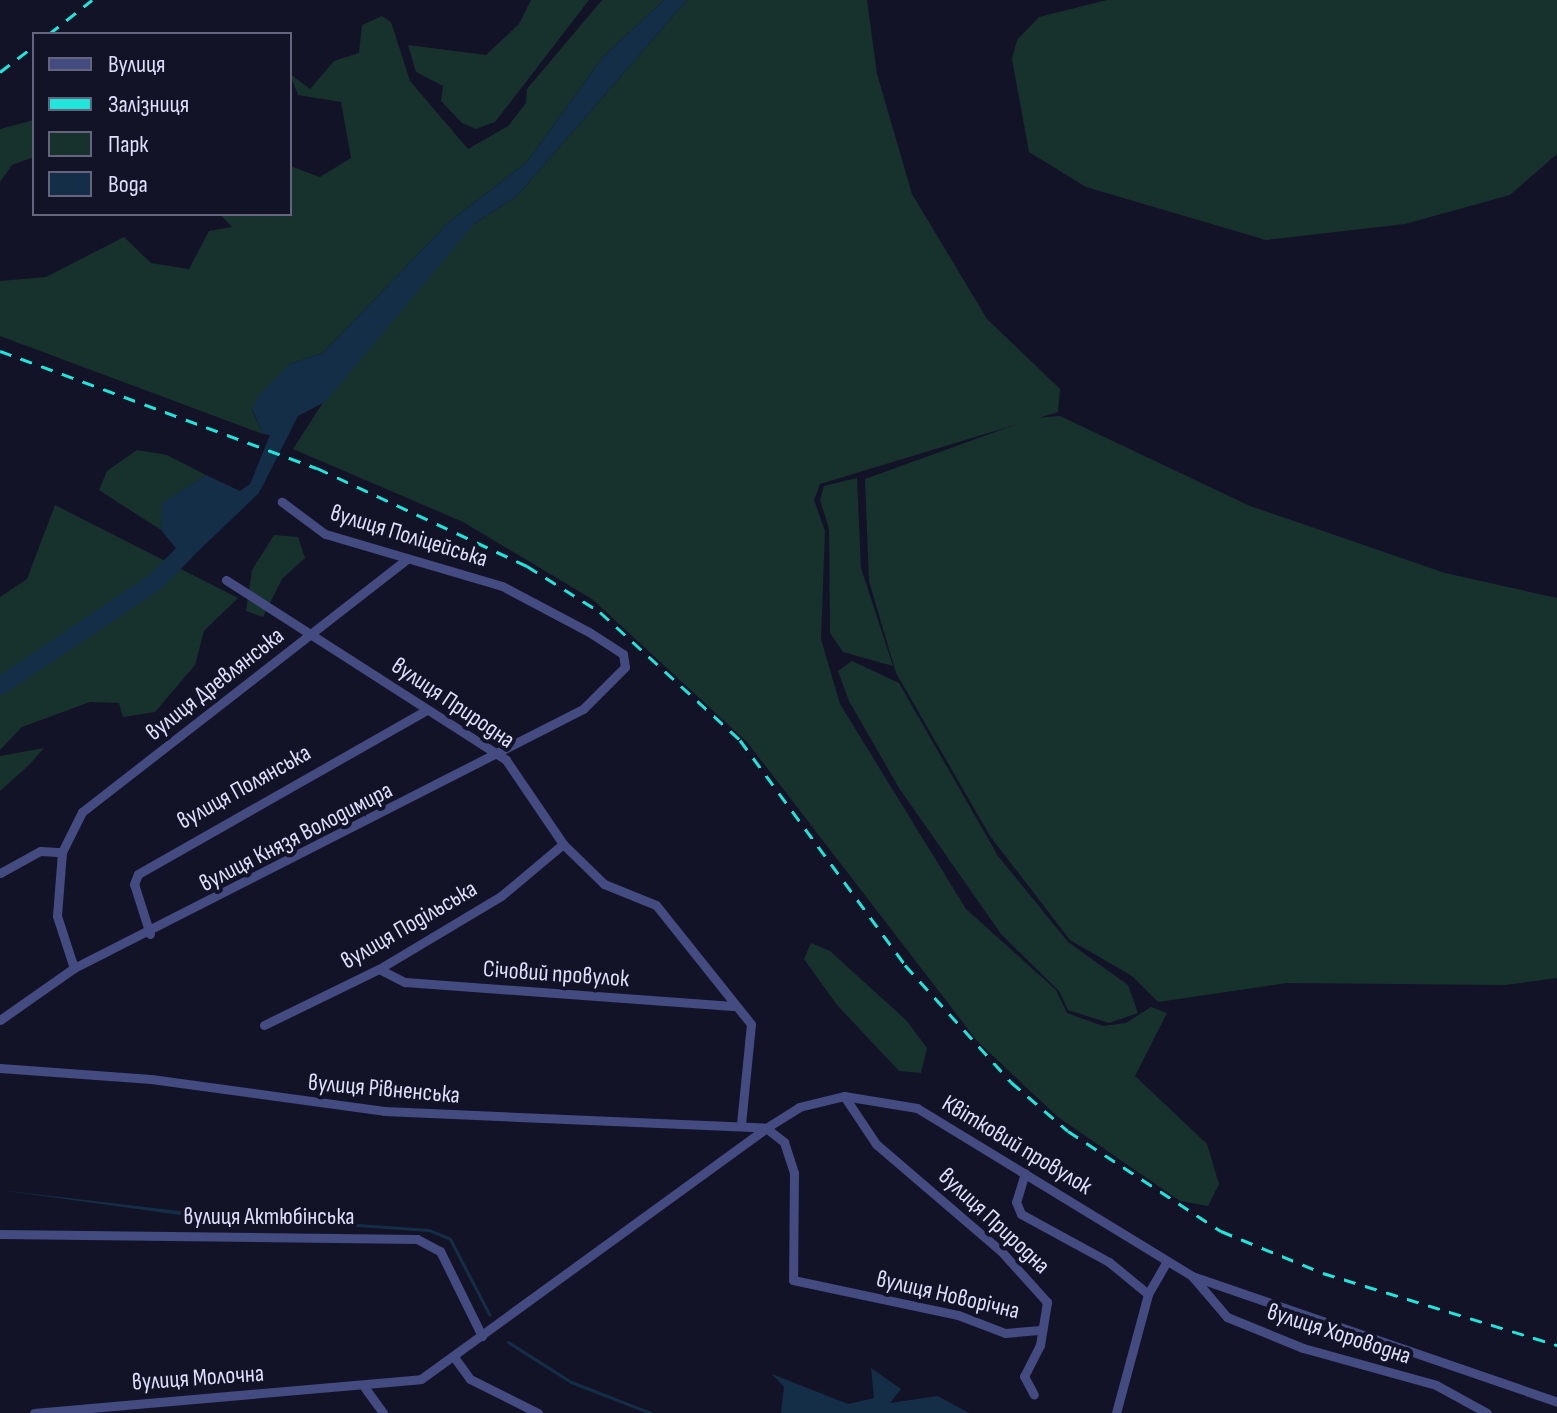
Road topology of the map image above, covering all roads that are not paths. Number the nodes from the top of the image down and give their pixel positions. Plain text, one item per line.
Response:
1 (282, 502) dead end
2 (407, 559) junction
3 (226, 580) dead end
4 (313, 634) junction
5 (605, 681) joint
6 (427, 710) junction
7 (500, 756) junction
8 (563, 844) junction
9 (62, 852) junction
10 (0, 873) edge
11 (150, 934) junction
12 (74, 968) junction
13 (379, 969) junction
14 (733, 1006) junction
15 (0, 1020) edge
16 (264, 1025) dead end
17 (0, 1068) edge
18 (844, 1096) junction
19 (741, 1124) junction
20 (766, 1128) junction
21 (1025, 1173) junction
22 (0, 1234) edge
23 (1167, 1261) junction
24 (1192, 1276) junction
25 (1148, 1294) junction
26 (1041, 1330) junction
27 (482, 1336) junction
28 (454, 1357) junction
29 (365, 1388) junction
30 (1034, 1395) dead end
31 (1557, 1402) edge
32 (75, 1410) edge
33 (34, 1413) edge
34 (383, 1413) edge
35 (538, 1413) edge
36 (1116, 1413) edge
37 (1487, 1413) edge

1 - 2 street, вулиця Поліцейська
2 - 4 street, вулиця Древлянська
2 - 5 street, вулиця Поліцейська
3 - 4 street, вулиця Природна
4 - 6 street, вулиця Природна
4 - 9 street, вулиця Древлянська
5 - 7 street, вулиця Князя Володимира
6 - 7 street, вулиця Природна
6 - 11 street, вулиця Полянська
7 - 8 street, вулиця Природна
7 - 11 street, вулиця Князя Володимира
8 - 13 street, вулиця Подільська
8 - 14 street, вулиця Природна
9 - 10 street
9 - 12 street, вулиця Древлянська
11 - 12 street, вулиця Князя Володимира
12 - 15 street, вулиця Князя Володимира
13 - 14 street, Січовий провулок
13 - 16 street, вулиця Подільська
14 - 19 street, вулиця Природна
17 - 19 street, вулиця Рівненська
18 - 20 street, Квітковий провулок
18 - 21 street, Квітковий провулок
18 - 26 street, вулиця Природна
19 - 20 street, вулиця Рівненська
20 - 26 street, вулиця Новорічна
20 - 27 street, Квітковий провулок
21 - 23 street, Квітковий провулок
21 - 25 street
22 - 27 street, вулиця Актюбінська
23 - 24 street, Квітковий провулок
23 - 25 street
24 - 31 street, Квітковий провулок
24 - 37 street, вулиця Хороводна
25 - 36 street
26 - 30 street, вулиця Природна
27 - 28 street, Квітковий провулок
28 - 29 street, вулиця Молочна
28 - 35 street
29 - 32 street, вулиця Молочна
29 - 34 street
32 - 33 street, вулиця Молочна

